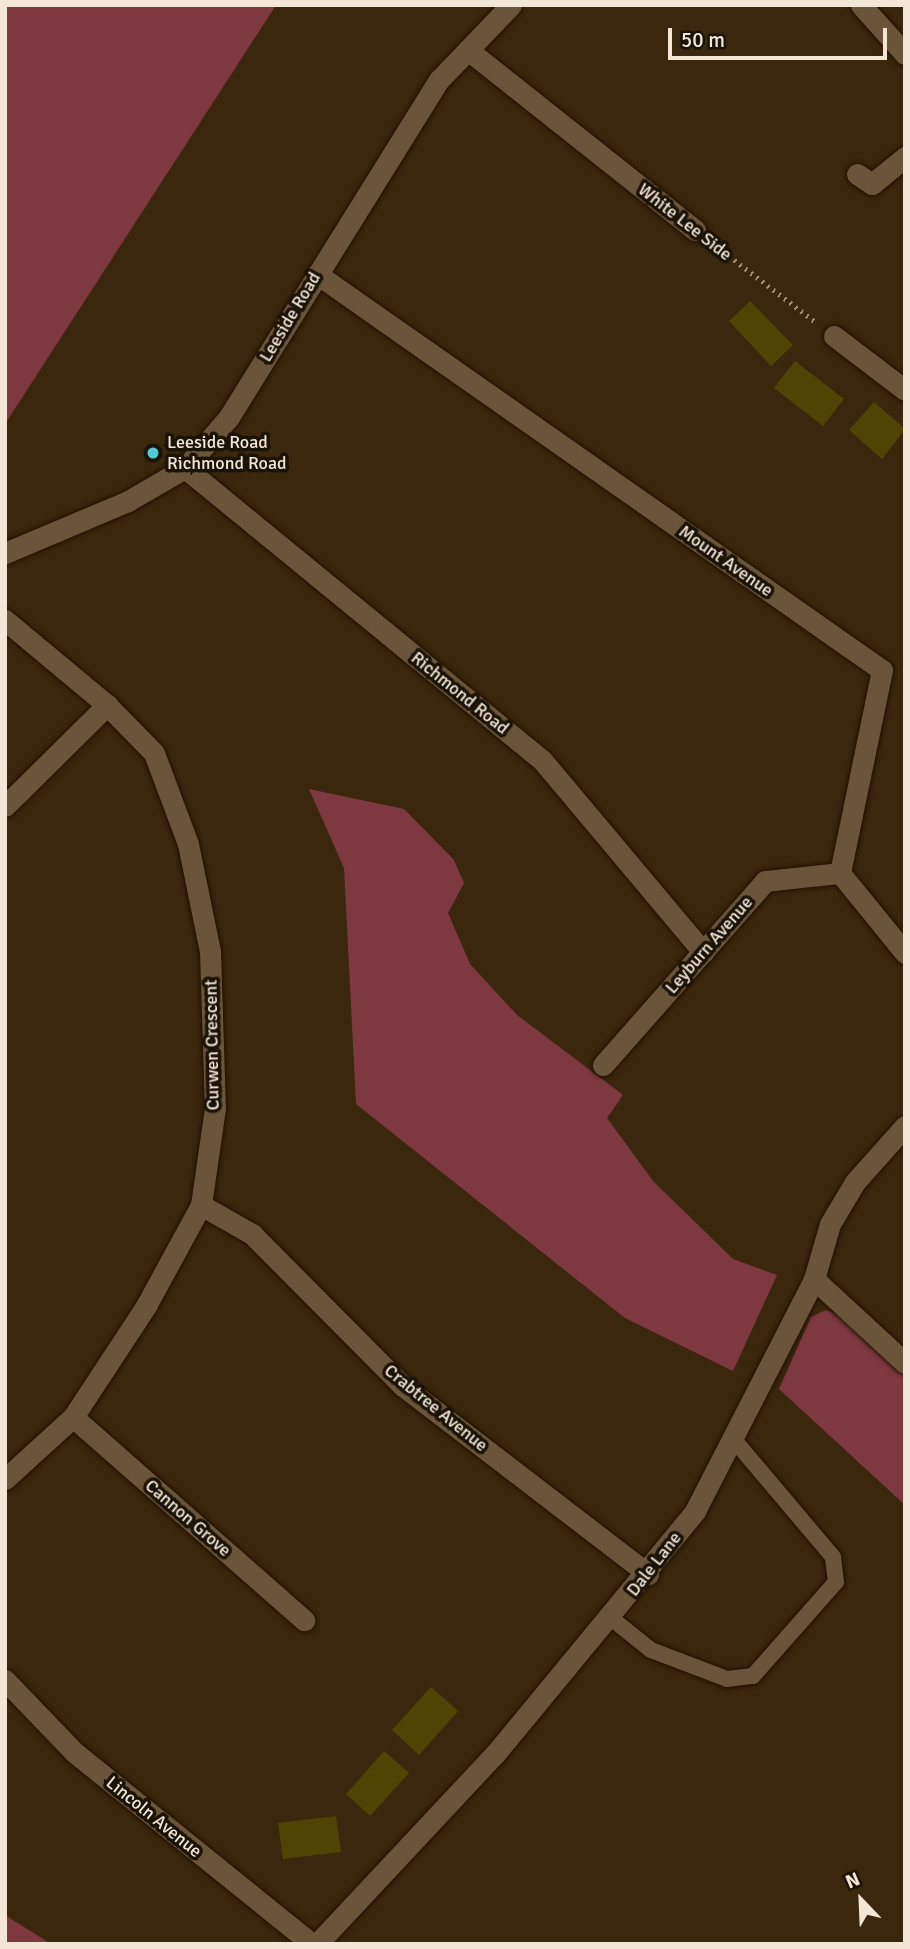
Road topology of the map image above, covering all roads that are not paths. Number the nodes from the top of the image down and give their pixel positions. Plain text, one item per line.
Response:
1 (512, 5) edge
2 (861, 5) edge
3 (902, 46) edge
4 (468, 50) junction
5 (905, 157) edge
6 (857, 173) dead end
7 (695, 230) road end
8 (317, 274) junction
9 (835, 336) road end
10 (905, 390) edge
11 (185, 468) junction
12 (5, 553) edge
13 (5, 620) edge
14 (107, 705) junction
15 (5, 806) edge
16 (840, 873) junction
17 (703, 952) junction
18 (905, 953) edge
19 (603, 1065) dead end
20 (905, 1126) edge
21 (201, 1205) junction
22 (814, 1279) junction
23 (905, 1363) edge
24 (73, 1417) junction
25 (734, 1440) junction
26 (5, 1479) edge
27 (648, 1574) junction
28 (611, 1618) junction
29 (304, 1620) dead end
30 (5, 1680) edge
31 (315, 1944) edge

1 - 4 street, Leeside Road
2 - 3 street
4 - 7 street, White Lee Side
4 - 8 street, Leeside Road
5 - 6 street
8 - 11 street, Leeside Road
8 - 16 street, Mount Avenue
9 - 10 street
11 - 12 street, Leeside Road
11 - 17 street, Richmond Road
13 - 14 street, Curwen Crescent
14 - 15 street
14 - 21 street, Curwen Crescent
16 - 17 street, Leyburn Avenue
16 - 18 street
17 - 19 street, Leyburn Avenue
20 - 22 street, Dale Lane
21 - 24 street, Curwen Crescent
21 - 27 street, Crabtree Avenue
22 - 23 street
22 - 25 street, Dale Lane
24 - 26 street, Curwen Crescent
24 - 29 street, Cannon Grove
25 - 27 street, Dale Lane
25 - 28 lane
27 - 28 street, Dale Lane
28 - 31 street, Dale Lane
30 - 31 street, Lincoln Avenue

